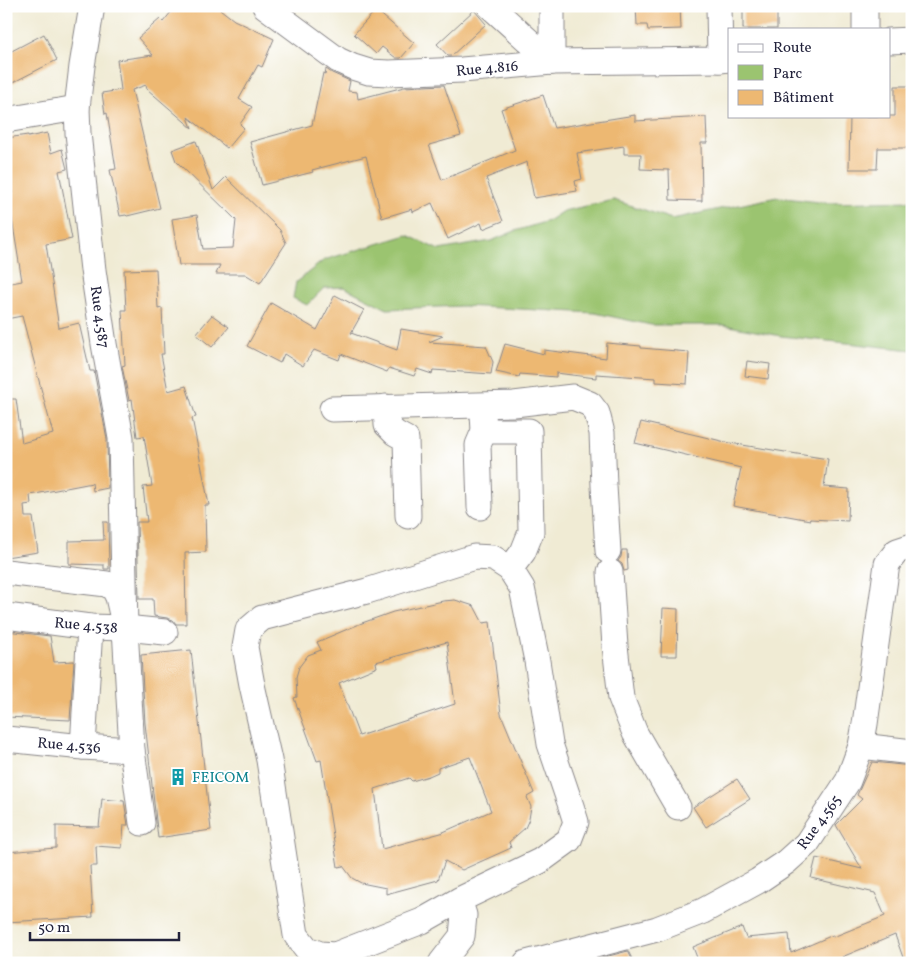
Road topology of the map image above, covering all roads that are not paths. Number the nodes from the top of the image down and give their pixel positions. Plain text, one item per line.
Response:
1 (92, 6) edge
2 (265, 6) edge
3 (490, 6) edge
4 (552, 6) edge
5 (719, 6) edge
6 (865, 6) edge
7 (865, 28) edge
8 (912, 40) edge
9 (890, 41) edge
10 (725, 59) edge
11 (552, 62) junction
12 (77, 108) junction
13 (6, 120) edge
14 (482, 404) junction
15 (386, 407) junction
16 (332, 409) dead end
17 (484, 431) junction
18 (480, 507) dead end
19 (408, 516) dead end
20 (912, 546) edge
21 (510, 569) junction
22 (6, 572) edge
23 (6, 616) edge
24 (90, 627) junction
25 (125, 628) junction
26 (165, 632) dead end
27 (6, 739) edge
28 (861, 746) junction
29 (83, 748) junction
30 (132, 750) junction
31 (912, 752) edge
32 (678, 807) dead end
33 (142, 823) dead end
34 (459, 900) junction
35 (441, 963) edge
36 (526, 963) edge

1 - 12 street, Rue 4.587
2 - 11 street, Rue 4.816
3 - 11 street
4 - 11 street
5 - 10 street
6 - 7 street
8 - 9 street
10 - 11 street, Rue 4.816
12 - 13 street
12 - 25 street, Rue 4.587
14 - 15 street
14 - 17 street
14 - 32 street
15 - 16 street
15 - 19 street
17 - 18 street
17 - 21 street
20 - 28 street, Rue 4.565
21 - 34 street
21 - 34 street
22 - 25 street
23 - 24 street, Rue 4.538
24 - 25 street, Rue 4.538
24 - 29 street
25 - 26 street, Rue 4.538
25 - 30 street
27 - 29 street, Rue 4.536
28 - 31 street
28 - 36 street, Rue 4.565
29 - 30 street, Rue 4.536
30 - 33 street
34 - 35 street

